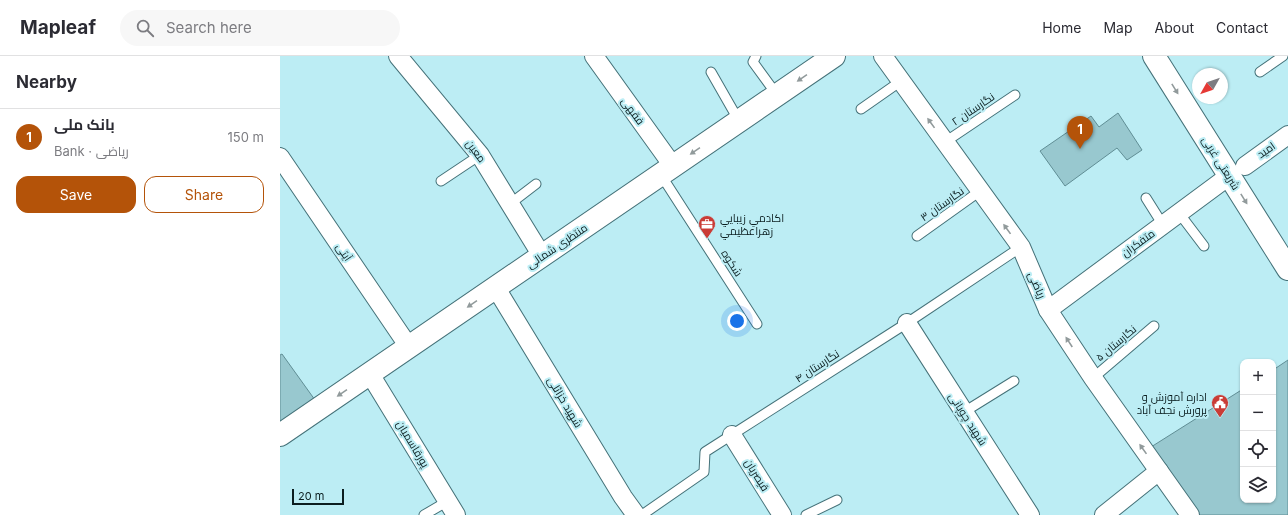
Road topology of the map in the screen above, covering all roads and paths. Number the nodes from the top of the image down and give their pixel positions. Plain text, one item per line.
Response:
1 (398, 56) edge
2 (594, 56) edge
3 (756, 56) edge
4 (834, 56) edge
5 (883, 56) edge
6 (1154, 56) edge
7 (1282, 56) edge
8 (710, 72) dead end
9 (1260, 72) dead end
10 (901, 81) junction
11 (777, 95) junction
12 (1015, 95) dead end
13 (861, 109) dead end
14 (739, 121) junction
15 (1288, 135) edge
16 (945, 142) junction
17 (480, 155) junction
18 (280, 157) edge
19 (667, 171) junction
20 (1237, 171) junction
21 (440, 181) dead end
22 (536, 184) dead end
23 (980, 191) junction
24 (1146, 198) dead end
25 (510, 204) junction
26 (1179, 213) junction
27 (1162, 225) junction
28 (917, 236) dead end
29 (1204, 246) dead end
30 (1020, 247) junction
31 (542, 256) junction
32 (1288, 269) edge
33 (496, 288) junction
34 (1048, 310) junction
35 (907, 322) junction
36 (757, 324) dead end
37 (1154, 326) dead end
38 (409, 347) junction
39 (370, 374) junction
40 (1093, 378) junction
41 (1014, 381) dead end
42 (964, 412) junction
43 (280, 435) edge
44 (732, 435) junction
45 (1159, 471) junction
46 (837, 500) dead end
47 (452, 508) edge
48 (424, 515) edge
49 (636, 515) edge
50 (642, 515) edge
51 (782, 515) edge
52 (806, 515) edge
53 (1030, 515) edge
54 (1104, 515) edge
55 (1190, 515) edge

1 - 17 street, معین
2 - 19 street, فقهی
3 - 11 lane
4 -> 11 main road, منتظری شمالی
5 - 10 street, ریاضی
6 -> 20 main road, شریعتی غربی
7 - 9 lane
8 - 14 lane
10 - 13 lane
16 -> 10 street, ریاضی
11 - 14 main road, منتظری شمالی
12 - 16 lane, نگارستان ۲
14 -> 19 main road, منتظری شمالی
15 - 20 street, امید
16 - 23 street, ریاضی
17 - 21 lane
17 - 25 street, معین
18 - 38 street, آیتی
19 - 31 main road, منتظری شمالی
19 - 36 lane, شکوه
20 - 26 street, متفکران
20 -> 32 main road, شریعتی غربی
22 - 25 lane
23 - 28 lane, نگارستان ۳
30 -> 23 street, ریاضی
24 - 27 lane
25 - 31 street, معین
26 - 27 street, متفکران
26 - 29 lane
27 - 34 street, متفکران
30 - 34 street, ریاضی
30 - 35 lane, نگارستان ۴
31 - 33 main road, منتظری شمالی
33 -> 38 main road, منتظری شمالی
33 - 49 street, شهید خزائلی
40 -> 34 street, ریاضی
35 - 42 street, شهید چوپانی
35 - 44 lane, نگارستان ۴
37 - 40 lane, نگارستان ۵
38 - 39 main road, منتظری شمالی
39 -> 43 main road, منتظری شمالی
39 - 47 street, پورقاسمیان
45 -> 40 street, ریاضی
41 - 42 lane
42 - 53 street, شهید چوپانی
44 - 50 lane, نگارستان ۴
44 - 51 street, قیصریان
45 - 54 street
45 - 55 street, ریاضی
46 - 52 lane
47 - 48 lane

